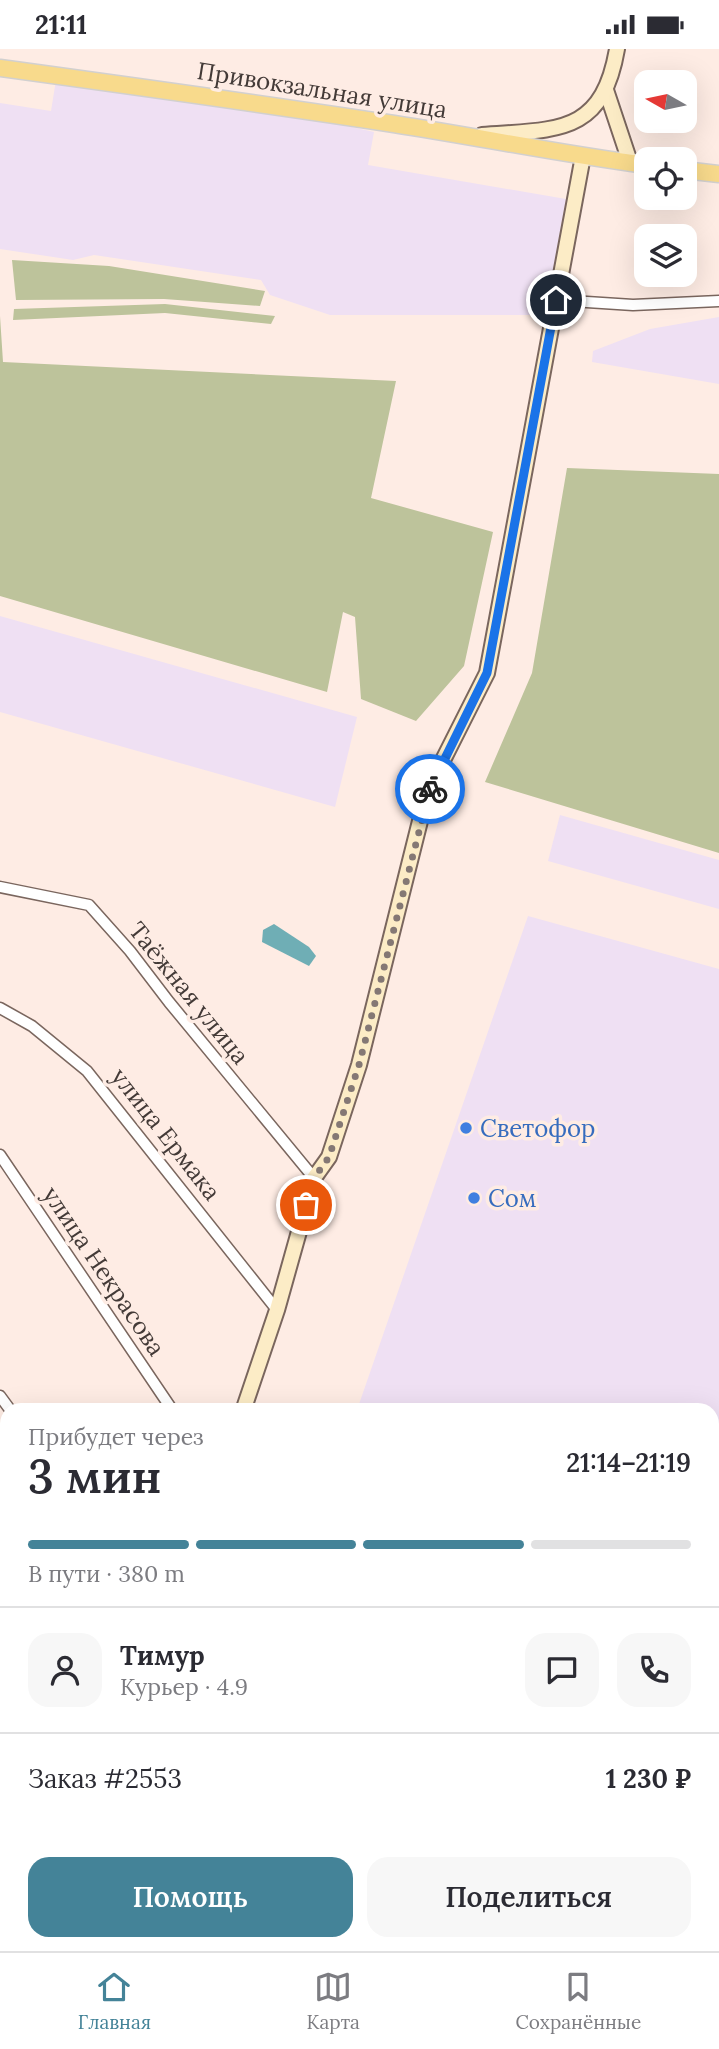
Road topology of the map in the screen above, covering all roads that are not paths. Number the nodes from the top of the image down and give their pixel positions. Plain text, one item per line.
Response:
1 (617, 49) edge
2 (0, 68) edge
3 (606, 90) junction
4 (471, 136) junction
5 (634, 154) edge
6 (583, 156) junction
7 (634, 162) edge
8 (697, 171) edge
9 (719, 174) edge
10 (556, 300) junction
11 (719, 301) edge
12 (0, 887) edge
13 (0, 1008) edge
14 (0, 1155) edge
15 (314, 1178) junction
16 (277, 1310) junction
17 (168, 1403) edge
18 (246, 1403) edge

1 - 3 street
2 - 4 main road, Привокзальная улица
3 - 4 street
3 - 5 street
4 - 6 main road, Привокзальная улица
6 - 7 main road, Привокзальная улица
6 - 10 street
8 - 9 main road
10 - 11 street
10 - 15 street
12 - 15 street, Таёжная улица
13 - 16 street, улица Ермака
14 - 17 street, улица Некрасова
15 - 16 street
16 - 18 street

